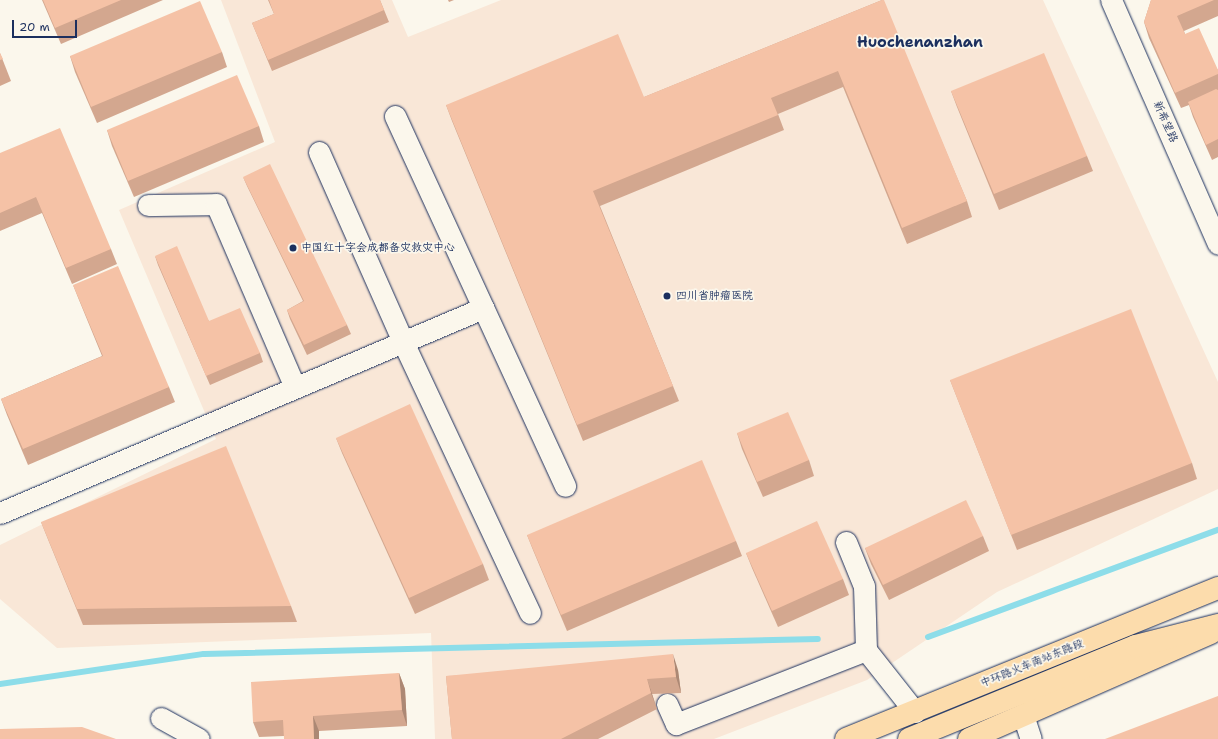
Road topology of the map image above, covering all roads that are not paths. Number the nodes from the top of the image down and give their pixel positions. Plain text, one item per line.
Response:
1 (1112, 0) edge
2 (394, 116) dead end
3 (319, 152) dead end
4 (148, 205) dead end
5 (1218, 244) edge
6 (483, 308) junction
7 (403, 342) junction
8 (295, 387) junction
9 (565, 486) dead end
10 (0, 512) edge
11 (846, 542) dead end
12 (1218, 588) edge
13 (530, 613) dead end
14 (1218, 625) edge
15 (1218, 630) edge
16 (866, 650) junction
17 (667, 704) edge
18 (915, 712) junction
19 (1023, 715) junction
20 (161, 718) dead end
21 (995, 734) edge
22 (199, 739) edge
23 (846, 739) edge
24 (909, 739) edge
25 (969, 739) edge
26 (1031, 739) edge

1 - 5 street, 新希望路
2 - 6 street
3 - 7 street
4 - 8 street
6 - 7 street
6 - 9 street
7 - 8 street
7 - 13 street
8 - 10 street
11 - 16 street
12 - 18 main road, 中环路火车南站东路段
14 - 24 main road
15 - 19 main road
16 - 17 street
16 - 18 street
18 - 23 main road, 中环路火车南站东路段
19 - 21 main road
19 - 26 street
20 - 22 street
21 - 25 main road

